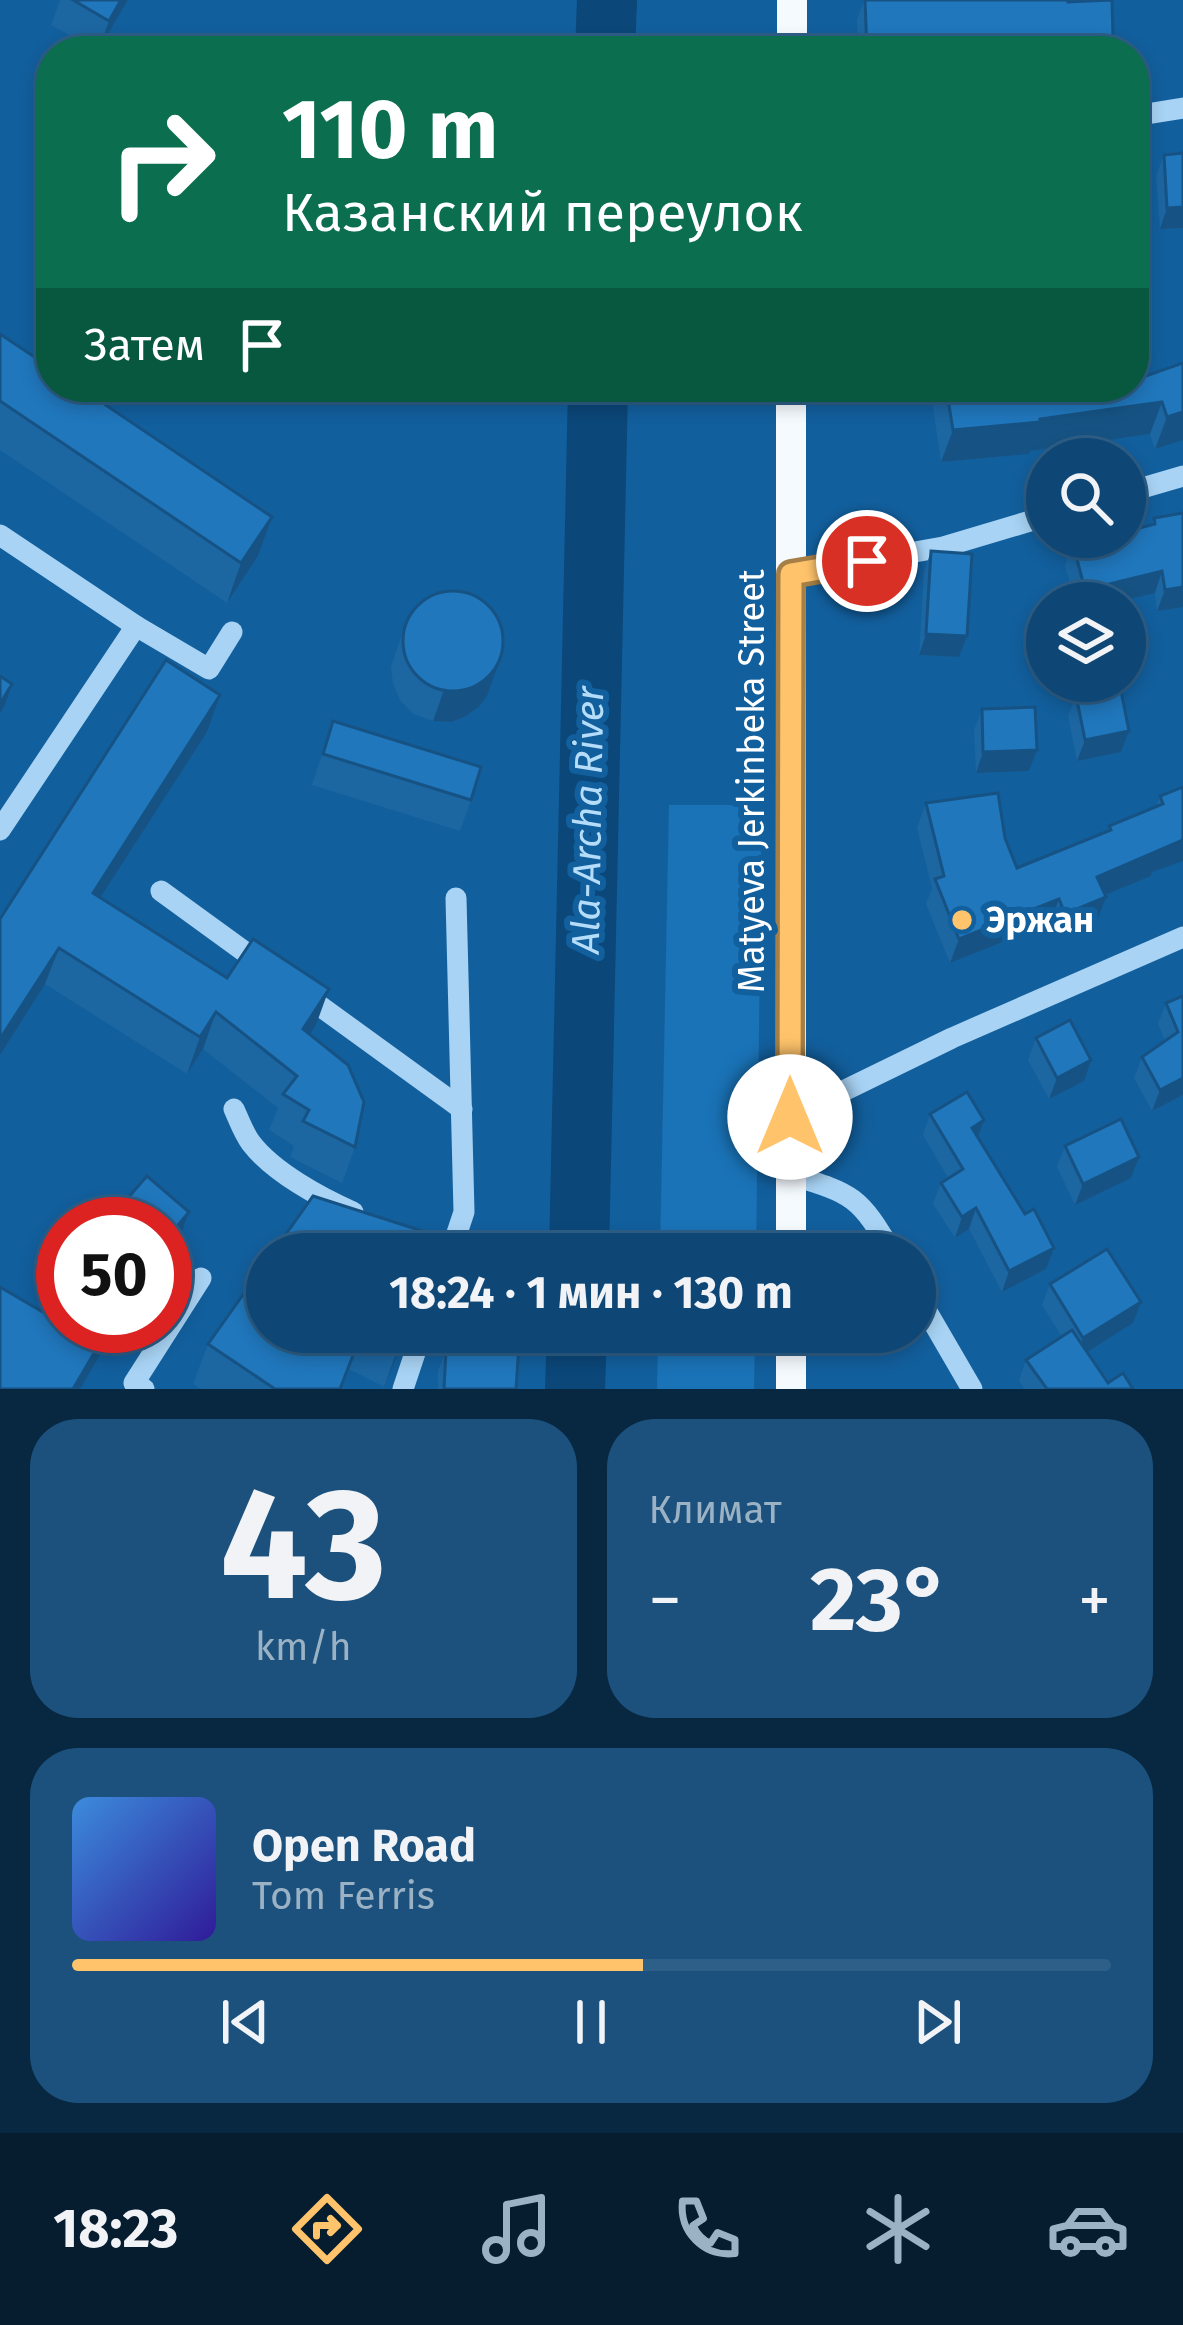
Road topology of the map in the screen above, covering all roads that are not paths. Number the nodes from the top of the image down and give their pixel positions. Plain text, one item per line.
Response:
1 (792, 0) edge
2 (792, 36) edge
3 (1183, 108) edge
4 (1149, 114) edge
5 (791, 402) edge
6 (1183, 476) edge
7 (1146, 487) edge
8 (1026, 522) edge
9 (0, 535) edge
10 (791, 574) junction
11 (136, 626) junction
12 (232, 632) dead end
13 (0, 830) edge
14 (161, 892) dead end
15 (456, 898) dead end
16 (1183, 937) edge
17 (234, 1109) dead end
18 (462, 1109) junction
19 (790, 1117) junction
20 (790, 1175) junction
21 (370, 1220) edge
22 (452, 1233) edge
23 (790, 1233) edge
24 (881, 1233) edge
25 (202, 1278) dead end
26 (936, 1327) edge
27 (415, 1353) edge
28 (790, 1353) edge
29 (144, 1389) edge
30 (403, 1389) edge
31 (790, 1389) edge
32 (972, 1389) edge

1 - 2 main road
3 - 4 street
5 - 10 main road, Matyeva Jerkinbeka Street
6 - 7 street
8 - 10 street
9 - 11 street
10 - 19 main road, Matyeva Jerkinbeka Street
11 - 12 street
11 - 13 street
14 - 18 street
15 - 18 street
16 - 19 street
17 - 21 street
18 - 22 street
19 - 20 main road, Matyeva Jerkinbeka Street
20 - 23 main road, Matyeva Jerkinbeka Street
20 - 24 street
25 - 29 street
26 - 32 street
27 - 30 street
28 - 31 main road

